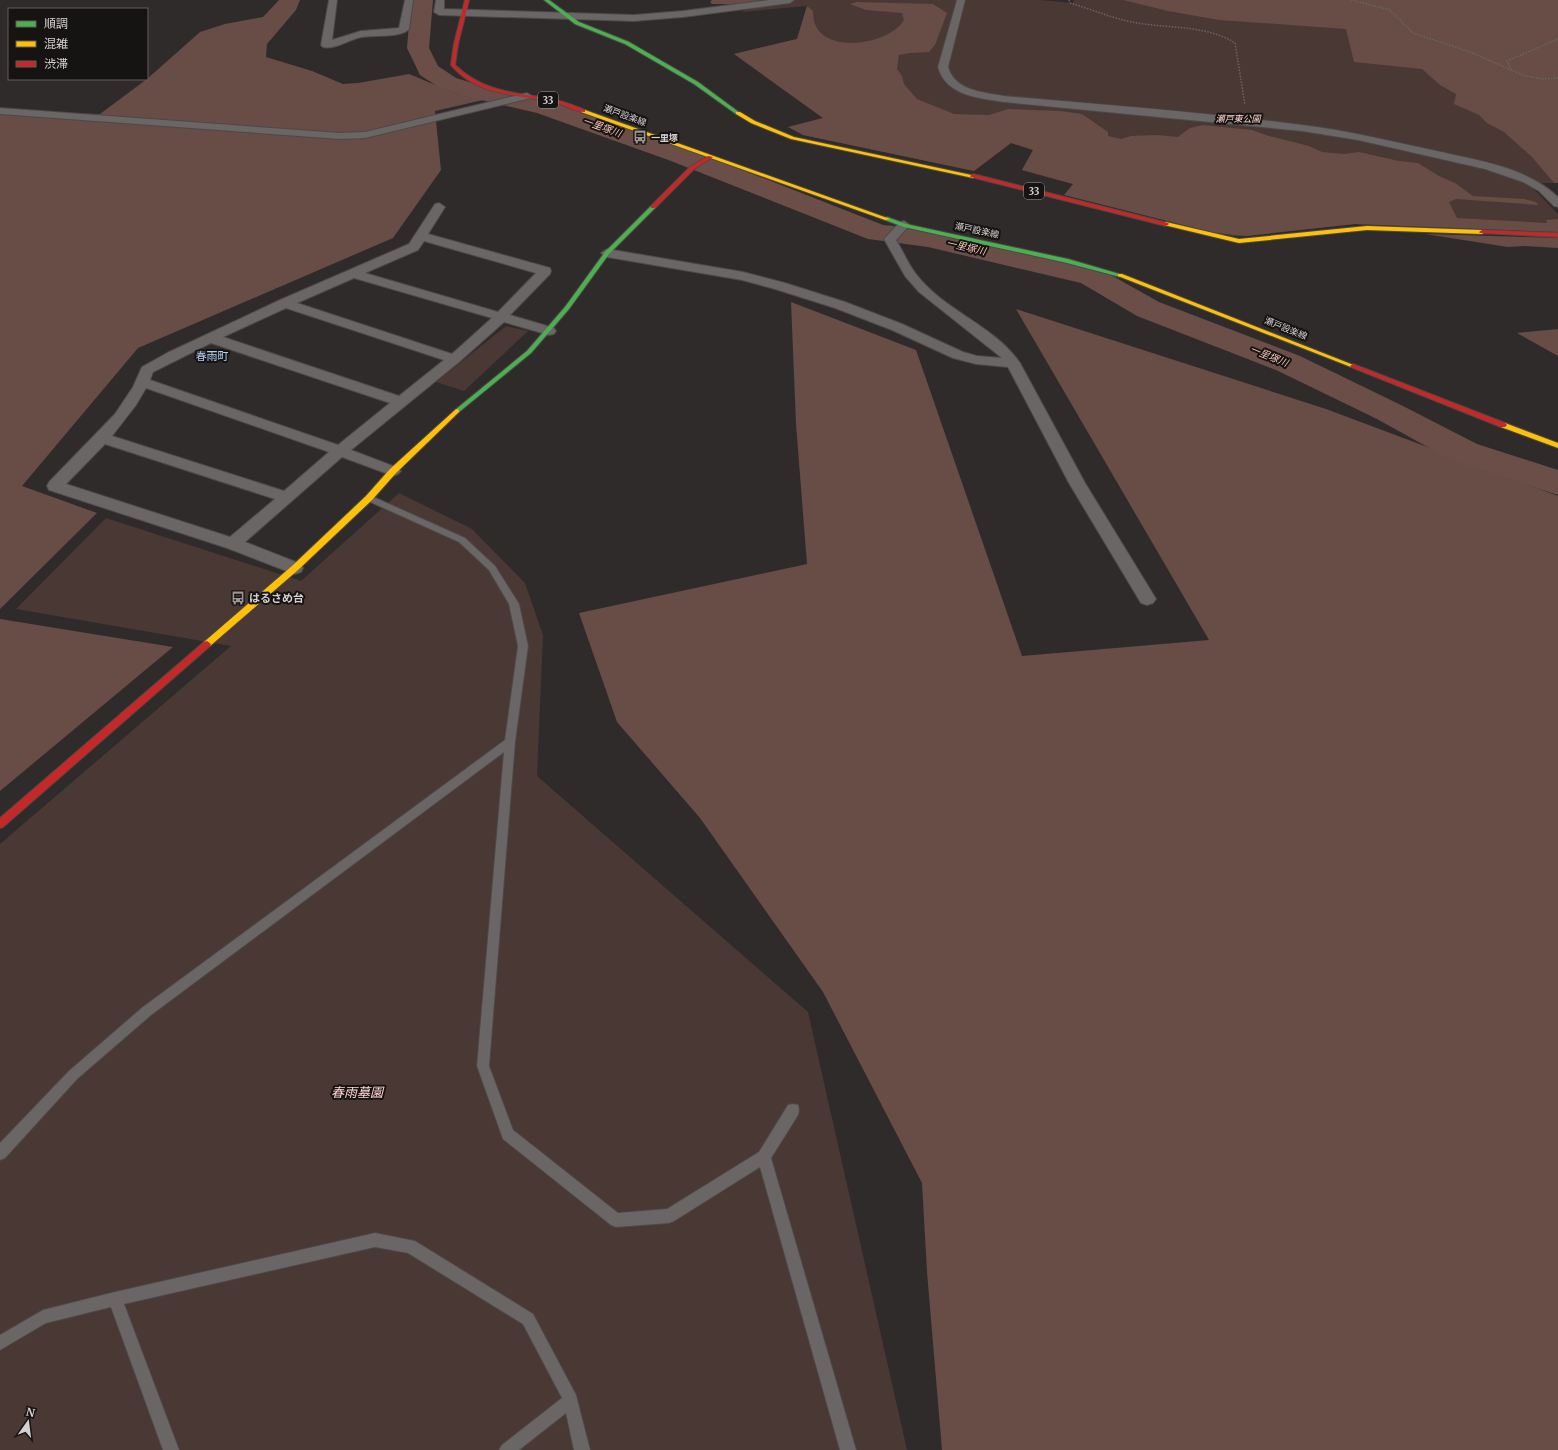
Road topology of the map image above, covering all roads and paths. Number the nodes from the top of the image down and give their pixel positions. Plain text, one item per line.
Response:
1 (333, 0) edge
2 (409, 0) edge
3 (440, 0) edge
4 (467, 0) edge
5 (546, 0) edge
6 (790, 0) edge
7 (961, 0) edge
8 (1069, 0) edge
9 (1351, 0) edge
10 (463, 14) junction
11 (566, 16) junction
12 (1558, 39) edge
13 (1512, 70) junction
14 (1558, 78) edge
15 (526, 96) junction
16 (0, 110) edge
17 (1248, 122) junction
18 (710, 157) junction
19 (1558, 203) edge
20 (440, 207) dead end
21 (902, 226) junction
22 (1558, 235) edge
23 (421, 236) junction
24 (607, 253) junction
25 (355, 274) junction
26 (285, 304) junction
27 (500, 318) junction
28 (549, 331) junction
29 (211, 338) junction
30 (454, 359) junction
31 (1013, 364) junction
32 (143, 382) junction
33 (401, 402) junction
34 (101, 438) junction
35 (1558, 446) edge
36 (340, 451) junction
37 (393, 471) junction
38 (287, 497) junction
39 (369, 498) junction
40 (233, 544) junction
41 (295, 568) junction
42 (1147, 599) dead end
43 (510, 742) junction
44 (0, 824) edge
45 (793, 1110) dead end
46 (0, 1153) edge
47 (764, 1157) junction
48 (115, 1299) junction
49 (0, 1343) edge
50 (571, 1400) junction
51 (171, 1450) edge
52 (507, 1450) edge
53 (582, 1450) edge
54 (848, 1450) edge

1 - 2 street
3 - 10 street
4 - 10 main road, 瀬戸設楽線 / 33
5 - 11 main road, 33
6 - 11 street
7 - 17 street
8 - 17 path
9 - 13 path
10 - 11 street
10 - 15 main road, 瀬戸設楽線 / 33
11 - 22 main road, 33
12 - 13 path
13 - 14 path
15 - 16 street
15 - 18 main road, 瀬戸設楽線 / 33
17 - 19 street
18 - 21 main road, 瀬戸設楽線 / 33
18 - 24 main road
20 - 23 street
21 - 31 street
21 - 35 main road, 瀬戸設楽線 / 33
23 - 25 street
23 - 27 street
24 - 28 main road
24 - 31 street
25 - 26 street
25 - 27 street
26 - 29 street
26 - 30 street
27 - 28 street
27 - 30 street
28 - 37 main road
29 - 32 street
29 - 33 street
30 - 33 street
31 - 42 street
32 - 34 street
32 - 36 street
33 - 36 street
34 - 38 street
34 - 40 street
36 - 37 street
36 - 38 street
37 - 39 main road
38 - 40 street
39 - 41 main road
39 - 43 lane
40 - 41 street
41 - 44 main road
43 - 46 lane
43 - 47 lane
45 - 47 lane
47 - 54 lane
48 - 49 lane
48 - 50 lane
48 - 51 lane
50 - 52 lane
50 - 53 lane

